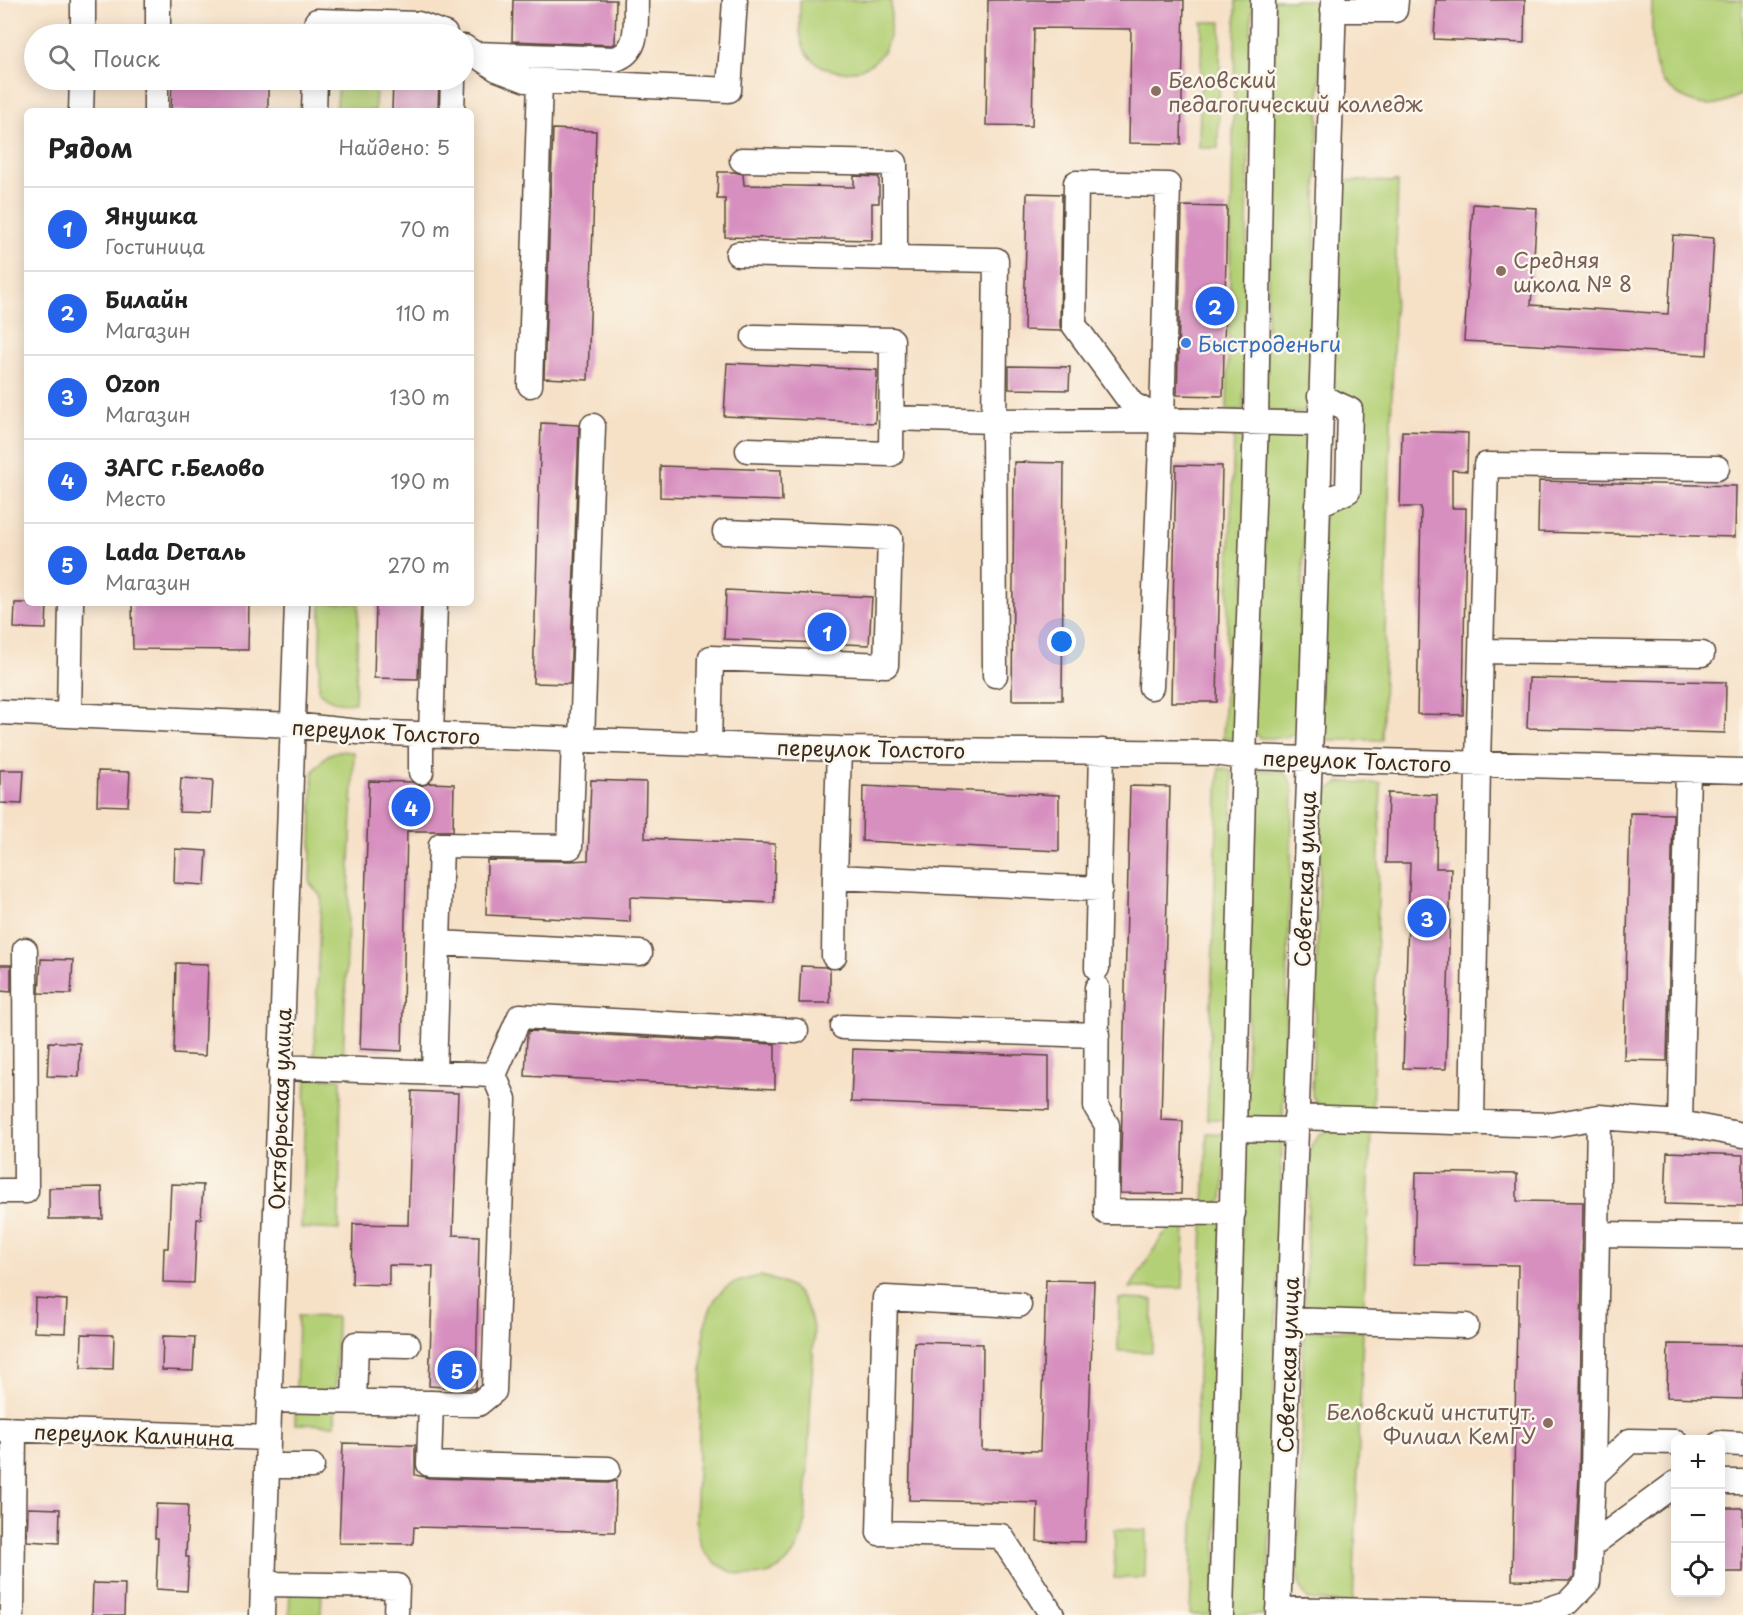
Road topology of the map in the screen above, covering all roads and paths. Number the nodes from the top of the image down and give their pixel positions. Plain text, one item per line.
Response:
1 (83, 0) edge
2 (158, 0) edge
3 (636, 0) edge
4 (735, 0) edge
5 (1263, 0) edge
6 (1396, 0) edge
7 (1333, 5) edge
8 (318, 18) edge
9 (83, 24) edge
10 (158, 24) edge
11 (412, 24) edge
12 (474, 50) edge
13 (474, 53) edge
14 (540, 82) junction
15 (82, 90) edge
16 (156, 90) edge
17 (315, 90) edge
18 (453, 90) edge
19 (81, 108) edge
20 (156, 108) edge
21 (314, 108) edge
22 (452, 108) edge
23 (742, 160) dead end
24 (738, 254) dead end
25 (895, 258) junction
26 (754, 337) dead end
27 (530, 385) dead end
28 (1320, 396) junction
29 (892, 417) junction
30 (1162, 420) junction
31 (994, 421) junction
32 (1256, 422) junction
33 (1320, 424) junction
34 (593, 426) dead end
35 (748, 450) dead end
36 (1717, 468) dead end
37 (1317, 505) junction
38 (725, 532) dead end
39 (71, 606) edge
40 (297, 606) edge
41 (435, 606) edge
42 (1481, 651) junction
43 (1702, 654) dead end
44 (995, 675) dead end
45 (1151, 687) dead end
46 (0, 712) edge
47 (69, 715) junction
48 (292, 725) junction
49 (426, 734) junction
50 (578, 740) junction
51 (709, 745) junction
52 (839, 749) junction
53 (1102, 751) junction
54 (1244, 757) junction
55 (1308, 759) junction
56 (1478, 764) junction
57 (1689, 770) junction
58 (1743, 771) edge
59 (421, 772) dead end
60 (835, 877) junction
61 (1100, 889) junction
62 (438, 943) junction
63 (25, 950) dead end
64 (640, 953) dead end
65 (834, 956) dead end
66 (843, 1027) dead end
67 (796, 1031) dead end
68 (1097, 1035) junction
69 (280, 1067) junction
70 (434, 1073) junction
71 (494, 1075) junction
72 (1599, 1117) junction
73 (1472, 1122) junction
74 (1295, 1123) junction
75 (1680, 1123) junction
76 (1235, 1129) junction
77 (1743, 1135) edge
78 (0, 1191) edge
79 (1233, 1213) junction
80 (1597, 1234) junction
81 (1743, 1236) edge
82 (1019, 1305) dead end
83 (1289, 1320) junction
84 (1466, 1326) dead end
85 (408, 1345) dead end
86 (268, 1400) junction
87 (354, 1401) junction
88 (431, 1403) junction
89 (7, 1430) edge
90 (267, 1438) junction
91 (1671, 1442) edge
92 (1725, 1443) edge
93 (1743, 1444) edge
94 (267, 1466) junction
95 (312, 1466) dead end
96 (608, 1469) dead end
97 (1593, 1476) junction
98 (1725, 1482) edge
99 (1743, 1482) edge
100 (1671, 1487) edge
101 (1590, 1546) junction
102 (263, 1584) junction
103 (1278, 1612) edge
104 (1454, 1614) edge
105 (1542, 1614) edge
106 (12, 1615) edge
107 (262, 1615) edge
108 (396, 1615) edge
109 (1052, 1615) edge
110 (1221, 1615) edge

1 - 9 street
2 - 10 street
3 - 12 street
4 - 14 street
5 - 32 street
6 - 7 street
7 - 28 street, Советская улица
8 - 11 street
13 - 14 street
14 - 27 street
15 - 19 street
16 - 20 street
17 - 21 street
18 - 22 street
23 - 25 street
24 - 25 street
25 - 31 street
26 - 29 street
28 - 33 street, Советская улица
28 - 37 street
29 - 31 street
29 - 35 street
30 - 30 street
30 - 31 street
30 - 32 street
30 - 45 street
31 - 44 street
32 - 33 street
32 - 54 street
33 - 37 street, Советская улица
34 - 50 street
36 - 42 street
37 - 55 street, Советская улица
38 - 51 street
39 - 47 street
40 - 48 street, Октябрьская улица
41 - 49 street
42 - 43 street
42 - 56 street
46 - 47 street, переулок Толстого
47 - 48 street, переулок Толстого
48 - 49 street, переулок Толстого
48 - 69 street, Октябрьская улица
49 - 50 street, переулок Толстого
49 - 59 street
50 - 51 street, переулок Толстого
50 - 62 street
51 - 52 street, переулок Толстого
52 - 53 street, переулок Толстого
52 - 60 street
53 - 54 street, переулок Толстого
53 - 61 street
54 - 55 street, переулок Толстого
54 - 76 street
55 - 56 street, переулок Толстого
55 - 74 street, Советская улица
56 - 57 street, переулок Толстого
56 - 73 street
57 - 58 street, переулок Толстого
57 - 75 street
60 - 61 street
60 - 65 street
61 - 68 street
62 - 64 street
62 - 70 street
63 - 78 street
66 - 68 street
67 - 71 street
68 - 79 street
69 - 70 street
69 - 86 street, Октябрьская улица
70 - 71 street
71 - 88 street
72 - 73 street
72 - 75 street
72 - 80 street
73 - 74 street
74 - 76 street
74 - 83 street, Советская улица
75 - 77 street
76 - 79 street
79 - 110 street
80 - 81 street
80 - 97 street
82 - 109 street
83 - 84 street
83 - 103 street, Советская улица
85 - 87 street
86 - 87 street
86 - 90 street, Октябрьская улица
87 - 88 street
88 - 96 street
89 - 90 street, переулок Калинина
89 - 106 street
90 - 94 street, Октябрьская улица
91 - 97 street
92 - 93 street
94 - 95 street
94 - 102 street, Октябрьская улица
97 - 101 street
98 - 99 street
100 - 101 street
101 - 105 street
102 - 107 street, Октябрьская улица
102 - 108 street
103 - 104 street
104 - 105 street

